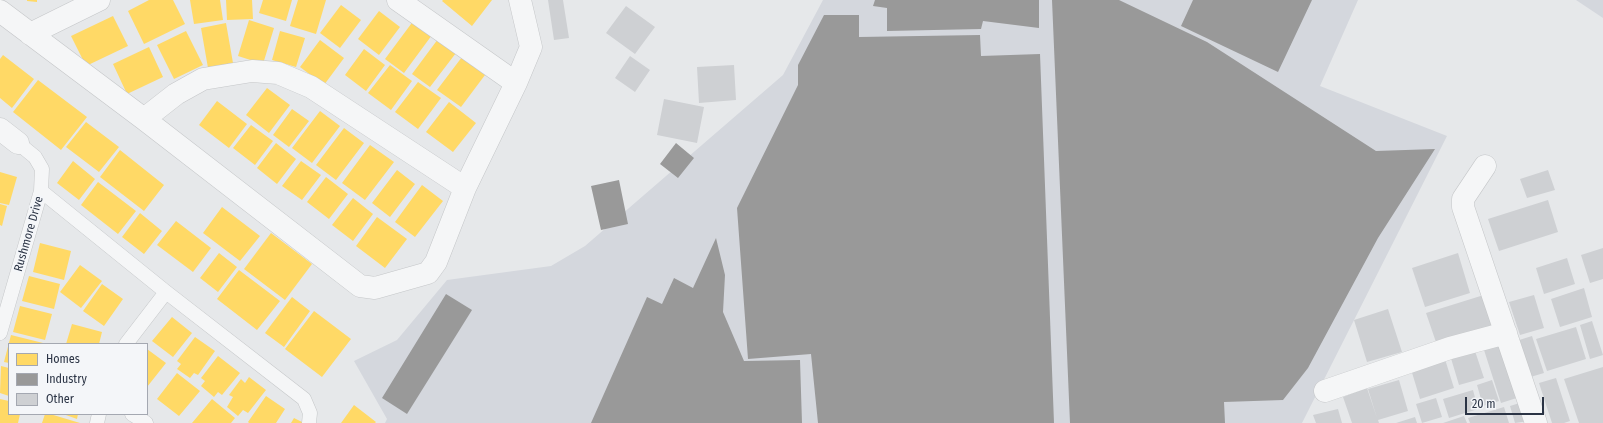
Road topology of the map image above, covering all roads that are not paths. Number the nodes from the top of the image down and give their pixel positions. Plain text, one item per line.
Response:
1 (99, 0) edge
2 (398, 0) edge
3 (520, 0) edge
4 (0, 12) edge
5 (30, 34) junction
6 (516, 83) junction
7 (144, 119) junction
8 (0, 129) edge
9 (18, 143) joint
10 (1485, 166) dead end
11 (465, 188) junction
12 (41, 191) junction
13 (166, 292) junction
14 (1506, 332) junction
15 (0, 333) edge
16 (127, 343) edge
17 (1325, 390) dead end
18 (134, 415) edge
19 (146, 423) edge
20 (309, 423) edge
21 (1536, 423) edge

1 - 5 street
2 - 6 street
3 - 6 street
4 - 5 street
5 - 7 street
6 - 11 street
7 - 11 street
7 - 11 street
8 - 9 street
9 - 12 lane, Rushmore Drive
10 - 14 street
12 - 13 lane
12 - 15 lane, Rushmore Drive
13 - 16 lane
13 - 20 lane
14 - 17 street
14 - 21 street
18 - 19 lane

